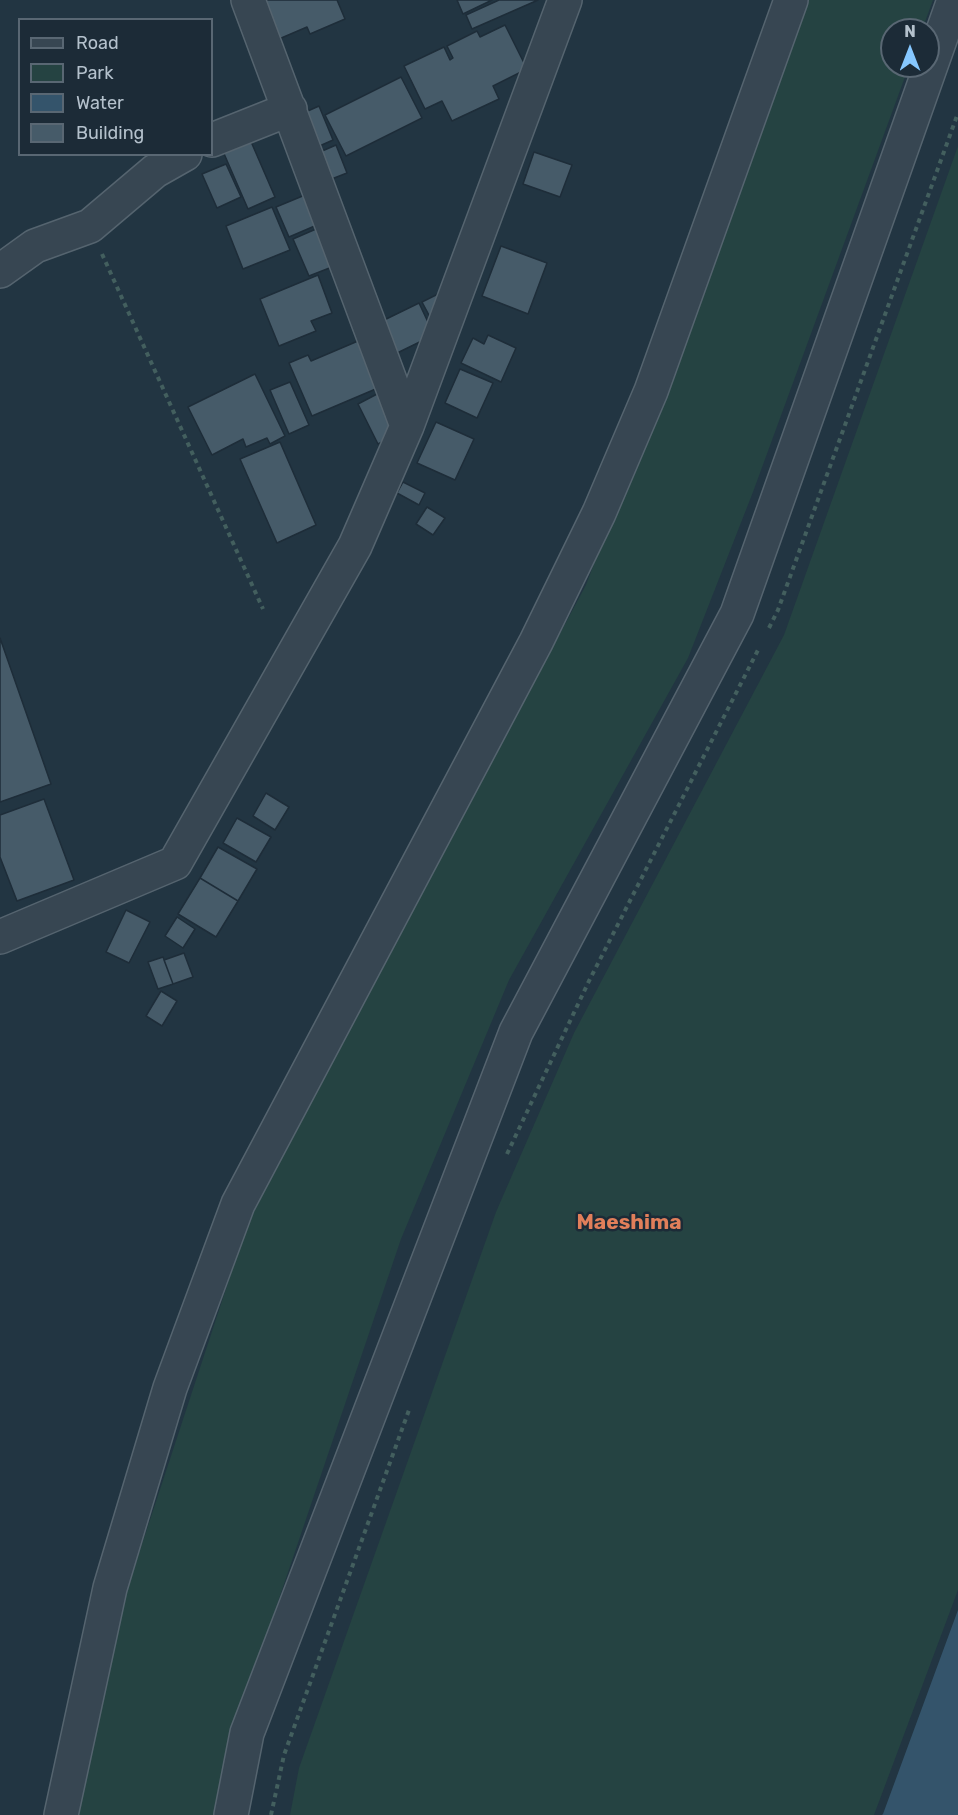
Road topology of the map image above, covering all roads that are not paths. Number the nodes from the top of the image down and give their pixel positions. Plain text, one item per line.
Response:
1 (248, 0) edge
2 (565, 0) edge
3 (791, 0) edge
4 (954, 0) edge
5 (290, 109) junction
6 (213, 140) edge
7 (181, 156) edge
8 (0, 271) edge
9 (408, 426) junction
10 (0, 937) edge
11 (61, 1815) edge
12 (231, 1815) edge

1 - 5 street
2 - 9 street
3 - 11 street
4 - 12 street
5 - 6 street
5 - 9 street
7 - 8 street
9 - 10 street

